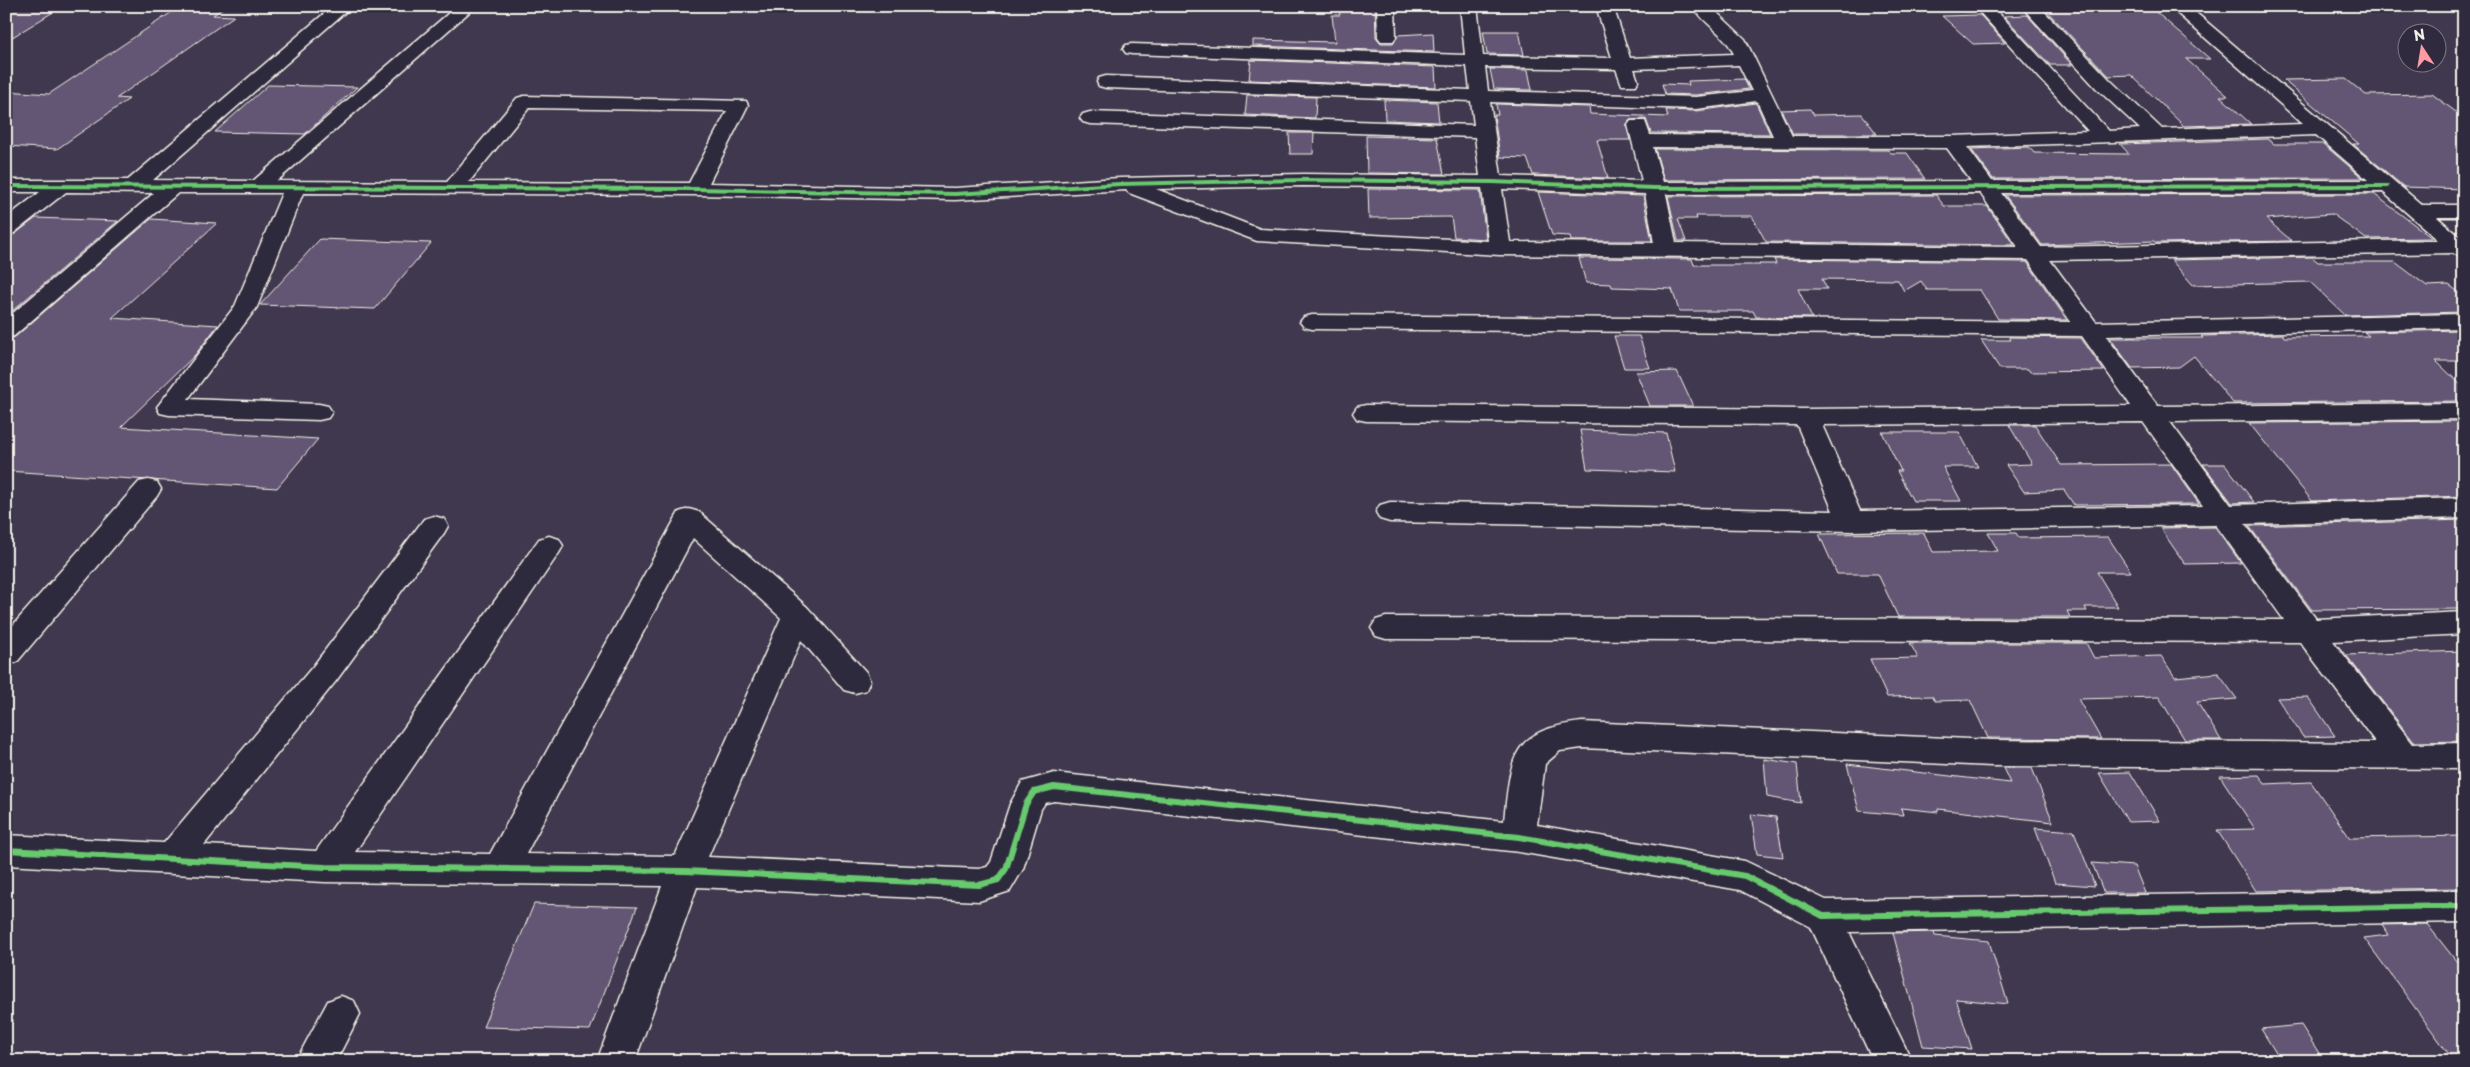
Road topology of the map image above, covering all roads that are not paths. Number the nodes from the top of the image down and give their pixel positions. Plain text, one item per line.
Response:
1 (344, 6) edge
2 (468, 6) edge
3 (1386, 6) edge
4 (1468, 6) edge
5 (1604, 6) edge
6 (1701, 6) edge
7 (1982, 6) edge
8 (2029, 6) edge
9 (2177, 6) edge
10 (1387, 37) dead end
11 (1132, 49) dead end
12 (1745, 59) junction
13 (1475, 61) junction
14 (1625, 64) junction
15 (1106, 82) dead end
16 (1762, 95) junction
17 (1482, 96) junction
18 (1634, 102) junction
19 (1090, 118) dead end
20 (2319, 129) junction
21 (1484, 131) junction
22 (2156, 135) junction
23 (2103, 136) junction
24 (1641, 142) junction
25 (1953, 142) junction
26 (1786, 143) junction
27 (1492, 182) junction
28 (1120, 184) junction
29 (6, 186) edge
30 (60, 186) junction
31 (2387, 186) junction
32 (133, 187) junction
33 (173, 187) junction
34 (1985, 187) junction
35 (258, 188) junction
36 (295, 188) junction
37 (453, 188) junction
38 (1654, 188) junction
39 (696, 189) junction
40 (2416, 211) junction
41 (2464, 211) edge
42 (6, 228) edge
43 (1500, 248) junction
44 (2461, 249) edge
45 (1666, 250) junction
46 (2036, 254) junction
47 (2464, 321) edge
48 (1312, 322) dead end
49 (2091, 329) junction
50 (6, 331) edge
51 (2464, 411) edge
52 (319, 412) dead end
53 (1366, 413) dead end
54 (2150, 414) junction
55 (1806, 417) junction
56 (148, 489) dead end
57 (2464, 508) edge
58 (1390, 512) dead end
59 (2224, 515) junction
60 (1851, 521) junction
61 (434, 526) dead end
62 (550, 546) dead end
63 (797, 615) junction
64 (2464, 624) edge
65 (1386, 628) dead end
66 (2308, 631) junction
67 (6, 654) edge
68 (855, 681) dead end
69 (2464, 756) edge
70 (2405, 757) junction
71 (1519, 837) junction
72 (6, 850) edge
73 (173, 858) junction
74 (325, 867) junction
75 (500, 870) junction
76 (685, 871) junction
77 (2464, 906) edge
78 (1823, 916) junction
79 (340, 1014) dead end
80 (315, 1061) edge
81 (616, 1061) edge
82 (1893, 1061) edge

1 - 32 street
2 - 35 street
3 - 10 street
4 - 13 street
5 - 14 street
6 - 12 street
7 - 23 street
8 - 22 street
9 - 20 street
11 - 13 street
12 - 14 street
12 - 16 street
13 - 14 street
13 - 17 street
14 - 18 street
15 - 17 street
16 - 18 street
16 - 26 street
17 - 18 street
17 - 21 street
18 - 24 street
19 - 21 street
20 - 22 street
20 - 31 street
21 - 27 street
22 - 23 street
23 - 25 street
24 - 26 street
24 - 38 street
25 - 26 street
25 - 34 street
27 - 28 street
27 - 38 street
27 - 43 street
28 - 39 street
28 - 43 street
29 - 30 street
30 - 32 street
30 - 42 street
31 - 34 street
31 - 40 street
32 - 33 street
33 - 35 street
33 - 50 street
34 - 38 street
34 - 46 street
35 - 36 street
36 - 37 street
36 - 52 street
37 - 39 street
37 - 39 street
38 - 45 street
40 - 41 street
40 - 44 street
43 - 45 street
44 - 46 street
45 - 46 street
46 - 49 street
47 - 49 street
48 - 49 street
49 - 54 street
51 - 54 street
53 - 55 street
54 - 55 street
54 - 59 street
55 - 60 street
56 - 67 street
57 - 59 street
58 - 60 street
59 - 60 street
59 - 66 street
61 - 73 street
62 - 74 street
63 - 68 street
63 - 75 street
63 - 76 street
64 - 66 street
65 - 66 street
66 - 70 street
69 - 70 street
70 - 71 street
71 - 76 street
71 - 78 street
72 - 73 street
73 - 74 street
74 - 75 street
75 - 76 street
76 - 81 street
77 - 78 street
78 - 82 street
79 - 80 street

